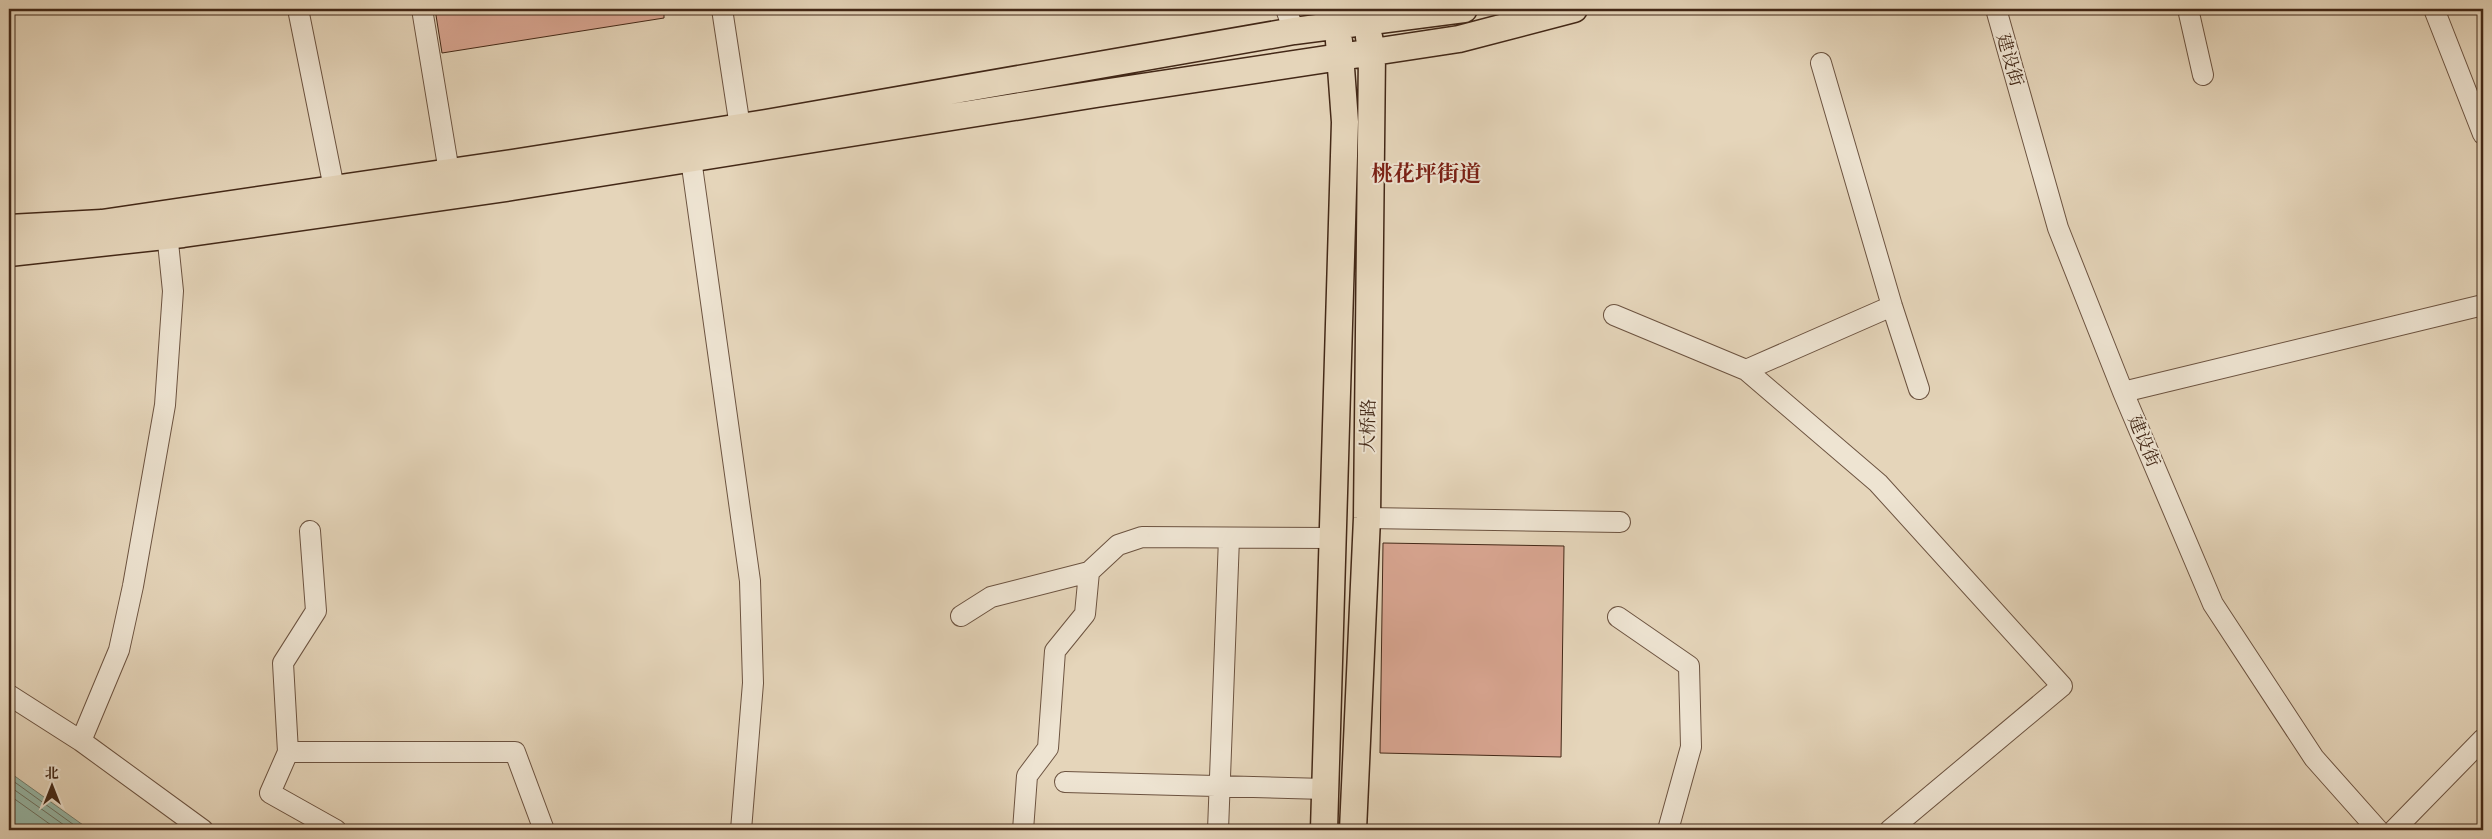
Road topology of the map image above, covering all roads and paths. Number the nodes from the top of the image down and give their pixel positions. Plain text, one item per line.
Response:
1 (298, 9) edge
2 (422, 9) edge
3 (722, 9) edge
4 (1464, 9) edge
5 (1574, 9) edge
6 (1996, 9) edge
7 (2188, 9) edge
8 (2434, 9) edge
9 (1290, 20) edge
10 (1366, 21) junction
11 (1337, 25) junction
12 (1372, 53) junction
13 (1341, 58) junction
14 (1821, 63) dead end
15 (2203, 75) dead end
16 (740, 127) junction
17 (2483, 134) edge
18 (688, 147) junction
19 (449, 172) junction
20 (337, 200) junction
21 (167, 224) junction
22 (9, 228) edge
23 (9, 253) edge
24 (2483, 305) edge
25 (1892, 306) junction
26 (1614, 315) dead end
27 (1746, 370) junction
28 (1919, 389) dead end
29 (2122, 392) junction
30 (1367, 518) junction
31 (1620, 522) dead end
32 (310, 531) dead end
33 (1229, 538) junction
34 (1334, 538) junction
35 (1089, 572) junction
36 (961, 616) dead end
37 (1618, 617) dead end
38 (9, 694) edge
39 (2483, 739) edge
40 (81, 741) junction
41 (288, 752) junction
42 (1065, 782) dead end
43 (1219, 786) junction
44 (1326, 790) junction
45 (203, 830) edge
46 (336, 830) edge
47 (544, 830) edge
48 (741, 830) edge
49 (1024, 830) edge
50 (1218, 830) edge
51 (1324, 830) edge
52 (1353, 830) edge
53 (1668, 830) edge
54 (1890, 830) edge
55 (2378, 830) edge
56 (2394, 830) edge

1 - 20 street
2 - 19 street
3 - 16 street
4 - 10 main road
5 - 12 main road
6 - 29 street, 建设街
7 - 15 street
8 - 17 street
9 - 11 main road
9 - 16 main road
10 - 11 main road
10 - 12 main road, 大桥路
11 - 13 main road
12 - 13 main road
12 - 30 main road, 大桥路
13 - 18 main road
13 - 34 main road
14 - 25 street
16 - 18 main road
18 - 19 main road
18 - 20 main road
18 - 48 street
19 - 20 main road
20 - 21 main road
21 - 22 main road
21 - 23 main road
21 - 40 street
24 - 29 street
25 - 27 street
25 - 28 street
26 - 27 street
27 - 54 street
29 - 55 street, 建设街
30 - 31 street
30 - 52 main road, 大桥路
32 - 41 street
33 - 34 street
33 - 35 street
33 - 43 street
34 - 44 main road
35 - 36 street
35 - 49 street
37 - 53 street
38 - 40 street
39 - 56 street
40 - 45 street
41 - 46 street
41 - 47 street
42 - 43 street
43 - 44 street
43 - 50 street
44 - 51 main road

